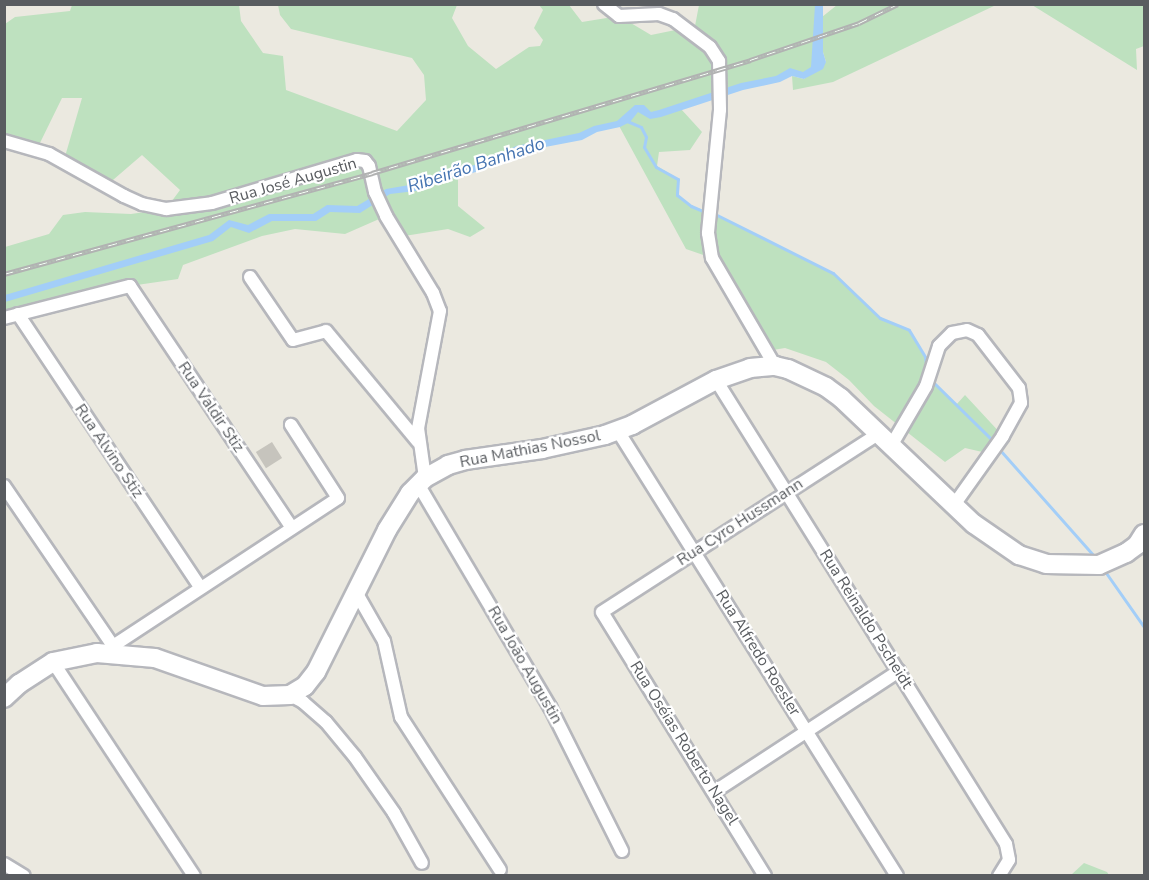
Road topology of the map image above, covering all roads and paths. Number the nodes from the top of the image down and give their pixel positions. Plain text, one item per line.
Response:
1 (604, 4) edge
2 (4, 141) edge
3 (250, 277) dead end
4 (18, 314) junction
5 (4, 318) edge
6 (775, 366) junction
7 (716, 380) junction
8 (291, 425) dead end
9 (618, 431) junction
10 (884, 440) junction
11 (418, 442) junction
12 (422, 481) junction
13 (4, 486) edge
14 (786, 492) junction
15 (954, 505) junction
16 (292, 528) junction
17 (1144, 534) edge
18 (694, 551) junction
19 (201, 588) junction
20 (356, 592) junction
21 (602, 612) joint
22 (113, 650) junction
23 (53, 662) junction
24 (899, 671) junction
25 (290, 695) junction
26 (4, 698) edge
27 (807, 731) junction
28 (714, 792) junction
29 (622, 851) dead end
30 (422, 863) dead end
31 (4, 864) edge
32 (500, 870) dead end
33 (24, 876) edge
34 (194, 876) edge
35 (765, 876) edge
36 (897, 876) edge
37 (999, 876) edge

1 - 6 street
2 - 11 street, Rua José Augustin
3 - 11 street
4 - 5 street
4 - 16 street, Rua Valdir Stiz
4 - 19 street, Rua Alvino Stiz
6 - 7 street, Rua Mathias Nossol
6 - 10 street, Rua Mathias Nossol
7 - 9 street, Rua Mathias Nossol
7 - 14 street, Rua Reinaldo Pscheidt
8 - 16 street
9 - 12 street, Rua Mathias Nossol
9 - 18 street, Rua Alfredo Roesler
10 - 14 street, Rua Cyro Hussmann
10 - 15 street, Rua Mathias Nossol
10 - 15 street
11 - 12 street, Rua José Augustin
12 - 20 street, Rua Mathias Nossol
12 - 29 street, Rua João Augustin
13 - 22 street
14 - 18 street, Rua Cyro Hussmann
14 - 24 street, Rua Reinaldo Pscheidt
15 - 17 street, Rua Mathias Nossol
16 - 19 street
18 - 21 street, Rua Cyro Hussmann
18 - 27 street, Rua Alfredo Roesler
19 - 22 street
20 - 25 street, Rua Mathias Nossol
20 - 32 street
21 - 28 street, Rua Oséias Roberto Nagel
22 - 23 street
22 - 25 street
23 - 26 street
23 - 34 street
24 - 27 street
24 - 37 street, Rua Reinaldo Pscheidt
25 - 30 street
27 - 28 street
27 - 36 street, Rua Alfredo Roesler
28 - 35 street, Rua Oséias Roberto Nagel
31 - 33 street

